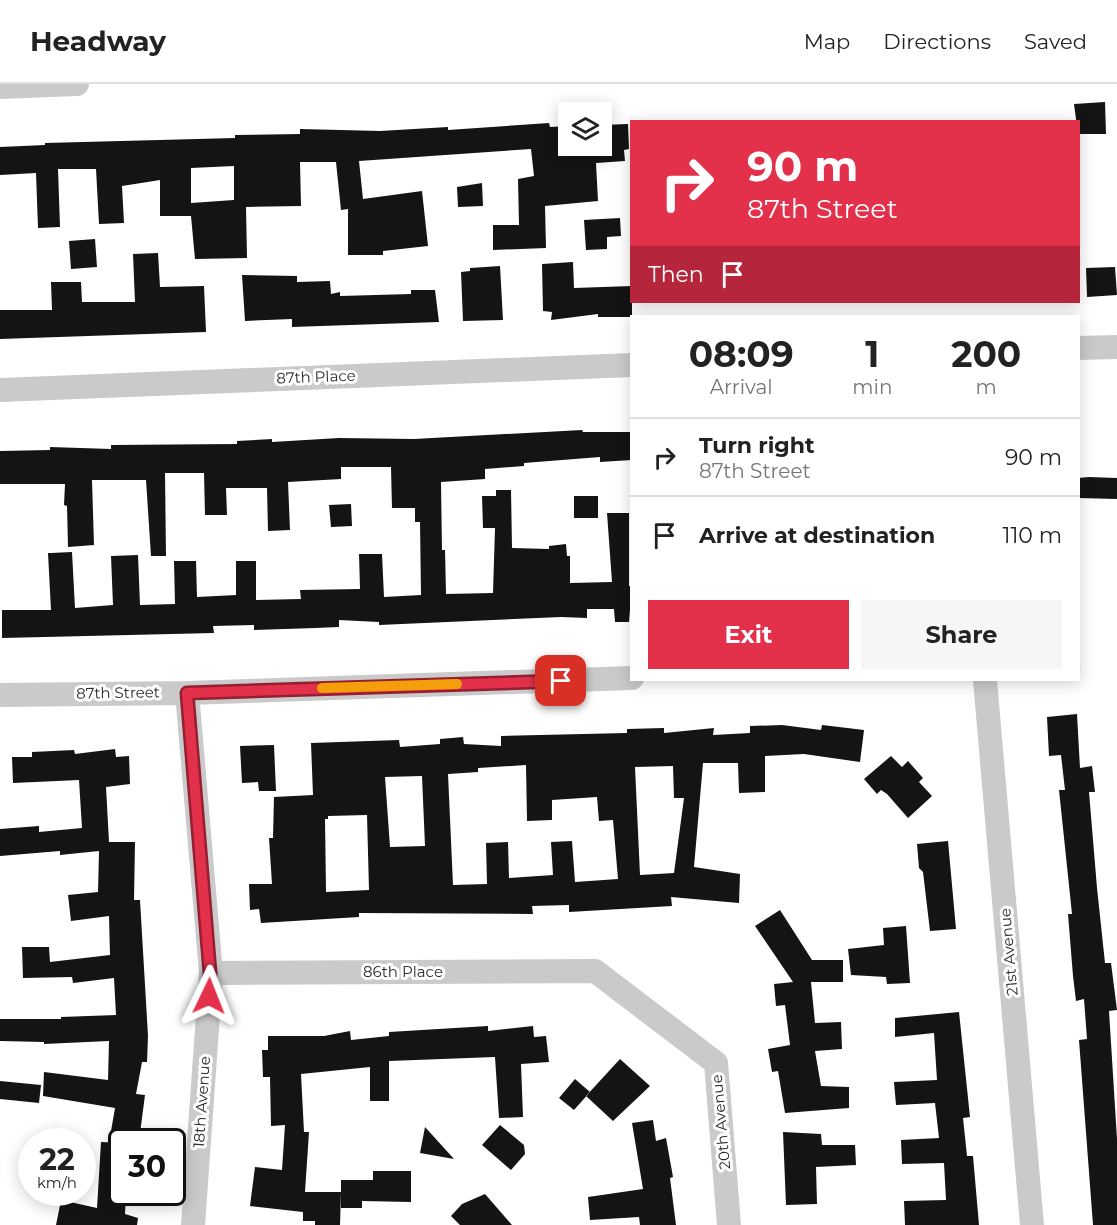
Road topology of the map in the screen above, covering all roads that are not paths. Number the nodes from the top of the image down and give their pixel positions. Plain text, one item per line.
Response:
1 (77, 84) edge
2 (0, 87) edge
3 (1117, 346) edge
4 (1080, 348) edge
5 (630, 365) edge
6 (0, 390) edge
7 (630, 678) edge
8 (986, 681) edge
9 (187, 693) junction
10 (0, 695) edge
11 (595, 971) joint
12 (210, 973) junction
13 (193, 1225) edge
14 (729, 1225) edge
15 (1032, 1225) edge

1 - 2 street
3 - 4 street
5 - 6 street, 87th Place
7 - 9 street, 87th Street
8 - 15 street, 21st Avenue
9 - 10 street, 87th Street
9 - 12 street, 18th Avenue
11 - 12 street, 86th Place
11 - 14 street, 20th Avenue
12 - 13 street, 18th Avenue

